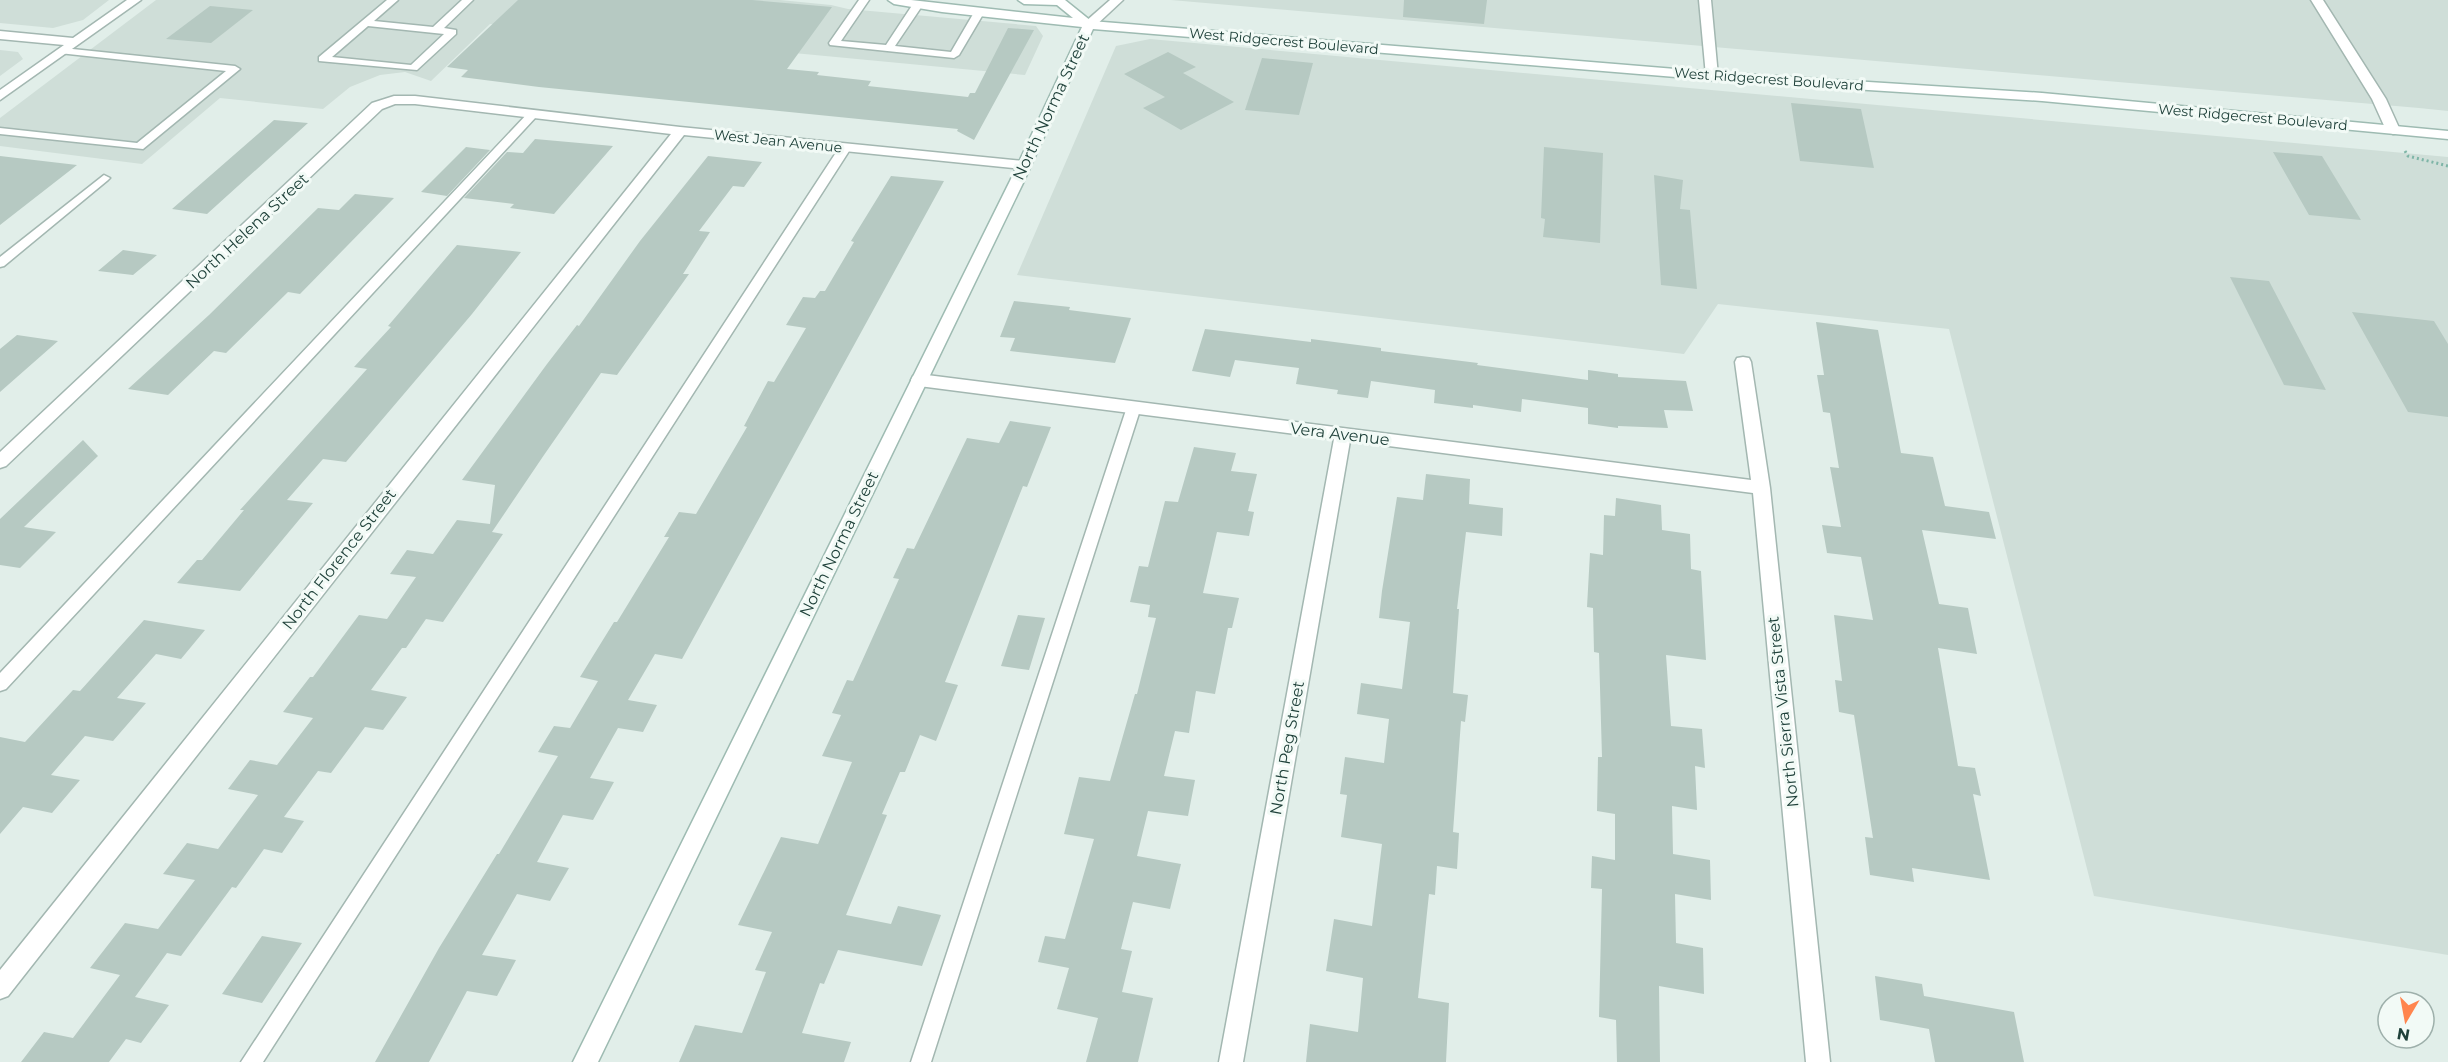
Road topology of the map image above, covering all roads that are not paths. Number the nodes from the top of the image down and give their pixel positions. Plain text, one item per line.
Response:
1 (135, 0) edge
2 (393, 0) edge
3 (468, 0) edge
4 (864, 0) edge
5 (894, 0) edge
6 (1027, 0) edge
7 (1117, 0) edge
8 (1706, 0) edge
9 (2317, 0) edge
10 (917, 6) junction
11 (980, 11) junction
12 (1090, 17) junction
13 (365, 23) junction
14 (436, 30) junction
15 (0, 35) edge
16 (76, 42) junction
17 (889, 48) junction
18 (63, 51) junction
19 (1712, 76) junction
20 (0, 96) edge
21 (532, 115) junction
22 (2394, 130) junction
23 (0, 131) edge
24 (680, 131) junction
25 (2448, 135) edge
26 (845, 147) junction
27 (1024, 165) junction
28 (104, 178) dead end
29 (0, 263) edge
30 (1743, 362) dead end
31 (919, 380) junction
32 (1134, 407) junction
33 (1343, 434) junction
34 (1, 461) edge
35 (1761, 488) junction
36 (0, 684) edge
37 (0, 988) edge
38 (251, 1062) edge
39 (585, 1062) edge
40 (921, 1062) edge
41 (1231, 1062) edge
42 (1818, 1062) edge

1 - 16 street
2 - 13 lane
3 - 14 lane
4 - 17 lane
5 - 10 street, West Ridgecrest Boulevard
6 - 12 street
7 - 12 street
8 - 19 street
9 - 22 street
10 - 11 street, West Ridgecrest Boulevard
10 - 17 lane
11 - 12 street, West Ridgecrest Boulevard
11 - 17 lane
12 - 19 street, West Ridgecrest Boulevard
12 - 27 street, North Norma Street
13 - 14 lane
13 - 14 lane
15 - 16 street
16 - 18 street
18 - 20 street
18 - 23 lane
19 - 22 street, West Ridgecrest Boulevard
21 - 24 street, West Jean Avenue
21 - 34 street, North Helena Street
21 - 36 lane
22 - 25 street, West Ridgecrest Boulevard
24 - 26 street, West Jean Avenue
24 - 37 street, North Florence Street
26 - 27 street, West Jean Avenue
26 - 38 lane
27 - 31 street, North Norma Street
28 - 29 lane
30 - 35 street, North Sierra Vista Street
31 - 32 street, Vera Avenue
31 - 39 street, North Norma Street
32 - 33 street, Vera Avenue
32 - 40 lane
33 - 35 street, Vera Avenue
33 - 41 street, North Peg Street
35 - 42 street, North Sierra Vista Street

